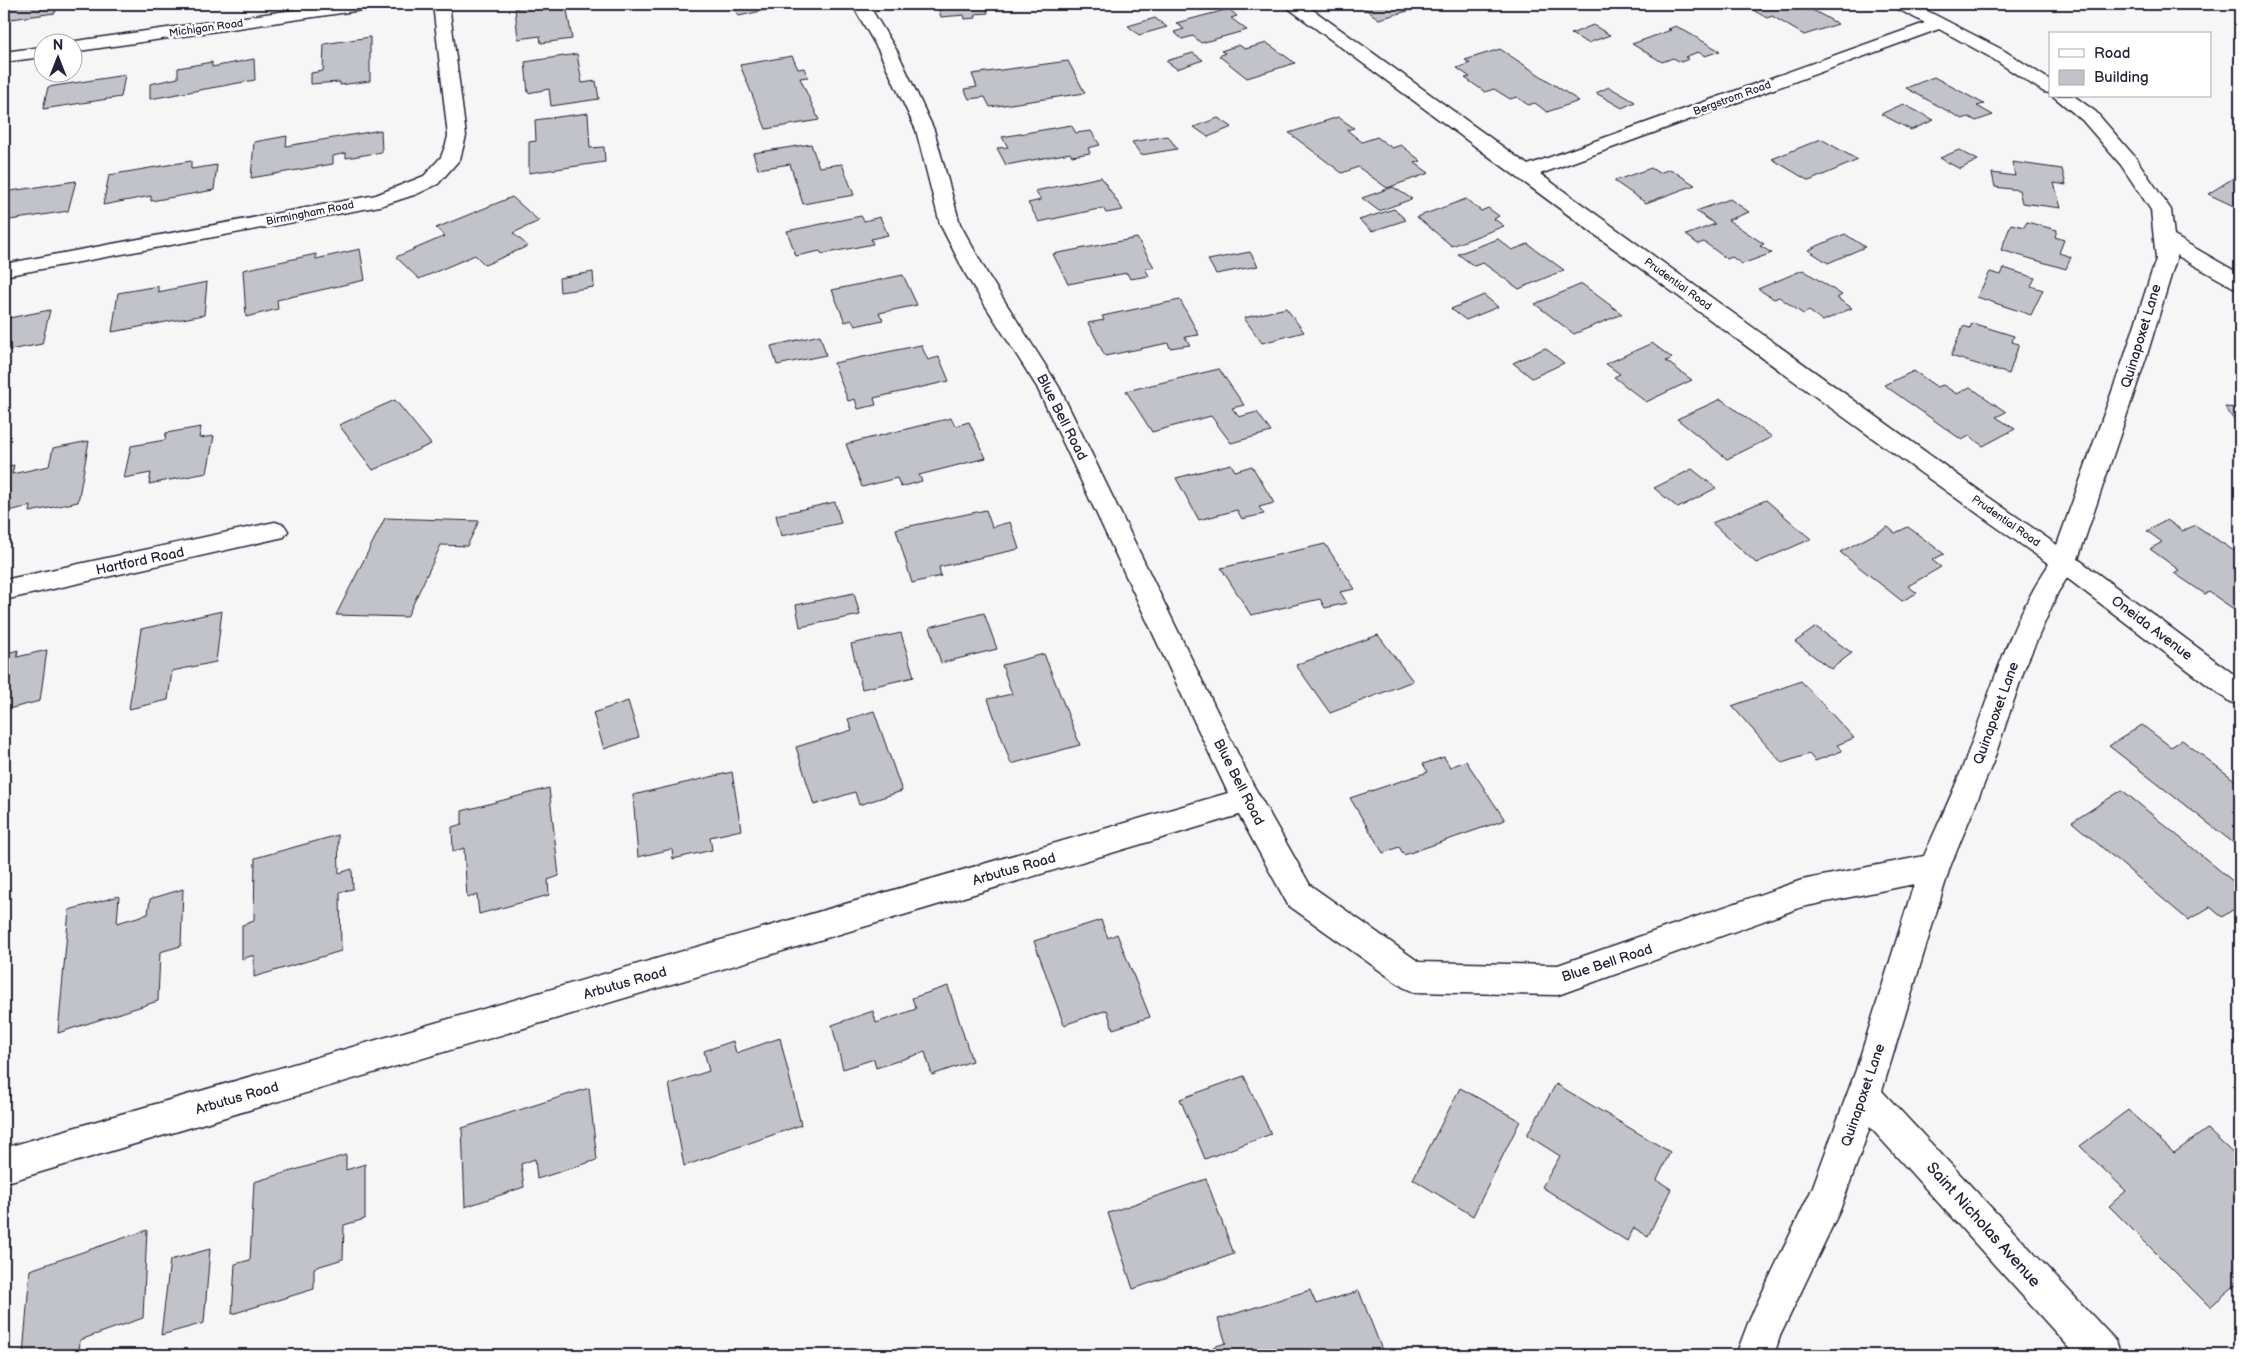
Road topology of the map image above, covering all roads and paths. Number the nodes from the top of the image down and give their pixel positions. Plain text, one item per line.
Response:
1 (369, 4) edge
2 (441, 4) edge
3 (860, 4) edge
4 (1294, 4) edge
5 (1902, 4) edge
6 (1940, 23) junction
7 (82, 46) edge
8 (32, 53) edge
9 (4, 57) edge
10 (2049, 87) edge
11 (2065, 98) edge
12 (1524, 173) junction
13 (2164, 239) junction
14 (4, 270) edge
15 (2240, 283) edge
16 (275, 531) dead end
17 (2064, 562) junction
18 (4, 590) edge
19 (2240, 694) edge
20 (1246, 800) junction
21 (1935, 867) junction
22 (1864, 1096) junction
23 (4, 1166) edge
24 (1755, 1355) edge
25 (2102, 1355) edge

1 - 7 street, Michigan Road
2 - 14 street, Birmingham Road
3 - 20 street, Blue Bell Road
4 - 12 street, Prudential Road
5 - 6 street
6 - 10 street
6 - 12 street, Bergstrom Road
8 - 9 street
11 - 13 street, Quinapoxet Lane
12 - 17 street, Prudential Road
13 - 15 street
13 - 17 street, Quinapoxet Lane
16 - 18 street, Hartford Road
17 - 19 street, Oneida Avenue
17 - 21 street, Quinapoxet Lane
20 - 21 street, Blue Bell Road
20 - 23 street, Arbutus Road
21 - 22 street, Quinapoxet Lane
22 - 24 street, Quinapoxet Lane
22 - 25 street, Saint Nicholas Avenue

